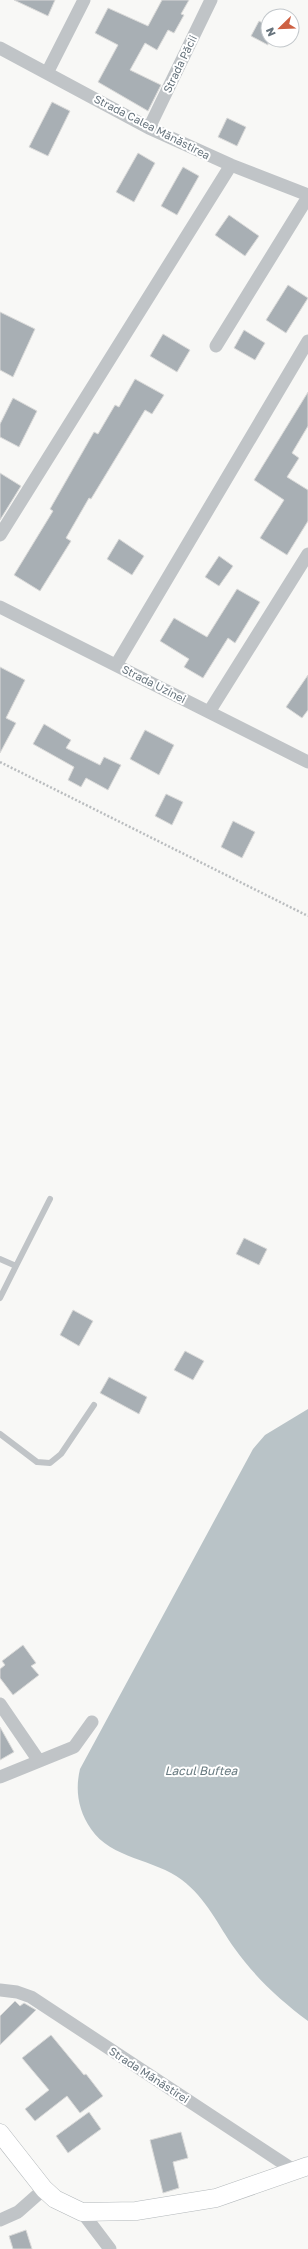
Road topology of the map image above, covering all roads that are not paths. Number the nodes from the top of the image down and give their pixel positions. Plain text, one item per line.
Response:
1 (84, 0) edge
2 (211, 0) edge
3 (0, 48) edge
4 (47, 73) junction
5 (150, 128) junction
6 (231, 166) junction
7 (308, 196) edge
8 (308, 340) edge
9 (216, 346) dead end
10 (0, 535) edge
11 (308, 554) edge
12 (0, 607) edge
13 (116, 665) junction
14 (209, 712) junction
15 (308, 761) edge
16 (50, 1199) dead end
17 (0, 1259) edge
18 (16, 1266) junction
19 (0, 1298) edge
20 (94, 1405) dead end
21 (0, 1434) edge
22 (0, 1704) edge
23 (92, 1722) dead end
24 (39, 1761) junction
25 (0, 1777) edge
26 (0, 1990) edge
27 (0, 2133) edge
28 (301, 2169) edge
29 (44, 2189) junction
30 (82, 2212) junction
31 (0, 2220) edge
32 (110, 2249) edge

1 - 4 street
2 - 5 street, Strada Păcii
3 - 4 street, Strada Calea Mănăstirea
4 - 5 street, Strada Calea Mănăstirea
5 - 6 street, Strada Calea Mănăstirea
6 - 7 street, Strada Calea Mănăstirea
6 - 10 street
7 - 9 street
8 - 13 street
11 - 14 street
12 - 13 street, Strada Uzinei
13 - 14 street, Strada Uzinei
14 - 15 street, Strada Uzinei
16 - 18 lane
17 - 18 lane
18 - 19 lane
20 - 21 lane
22 - 24 street
23 - 24 street
24 - 25 street
26 - 28 street, Strada Mănăstirei
27 - 29 street, Strada Mănăstirei
28 - 30 street, Strada Mănăstirei
29 - 30 street, Strada Mănăstirei
29 - 31 street
30 - 32 street

